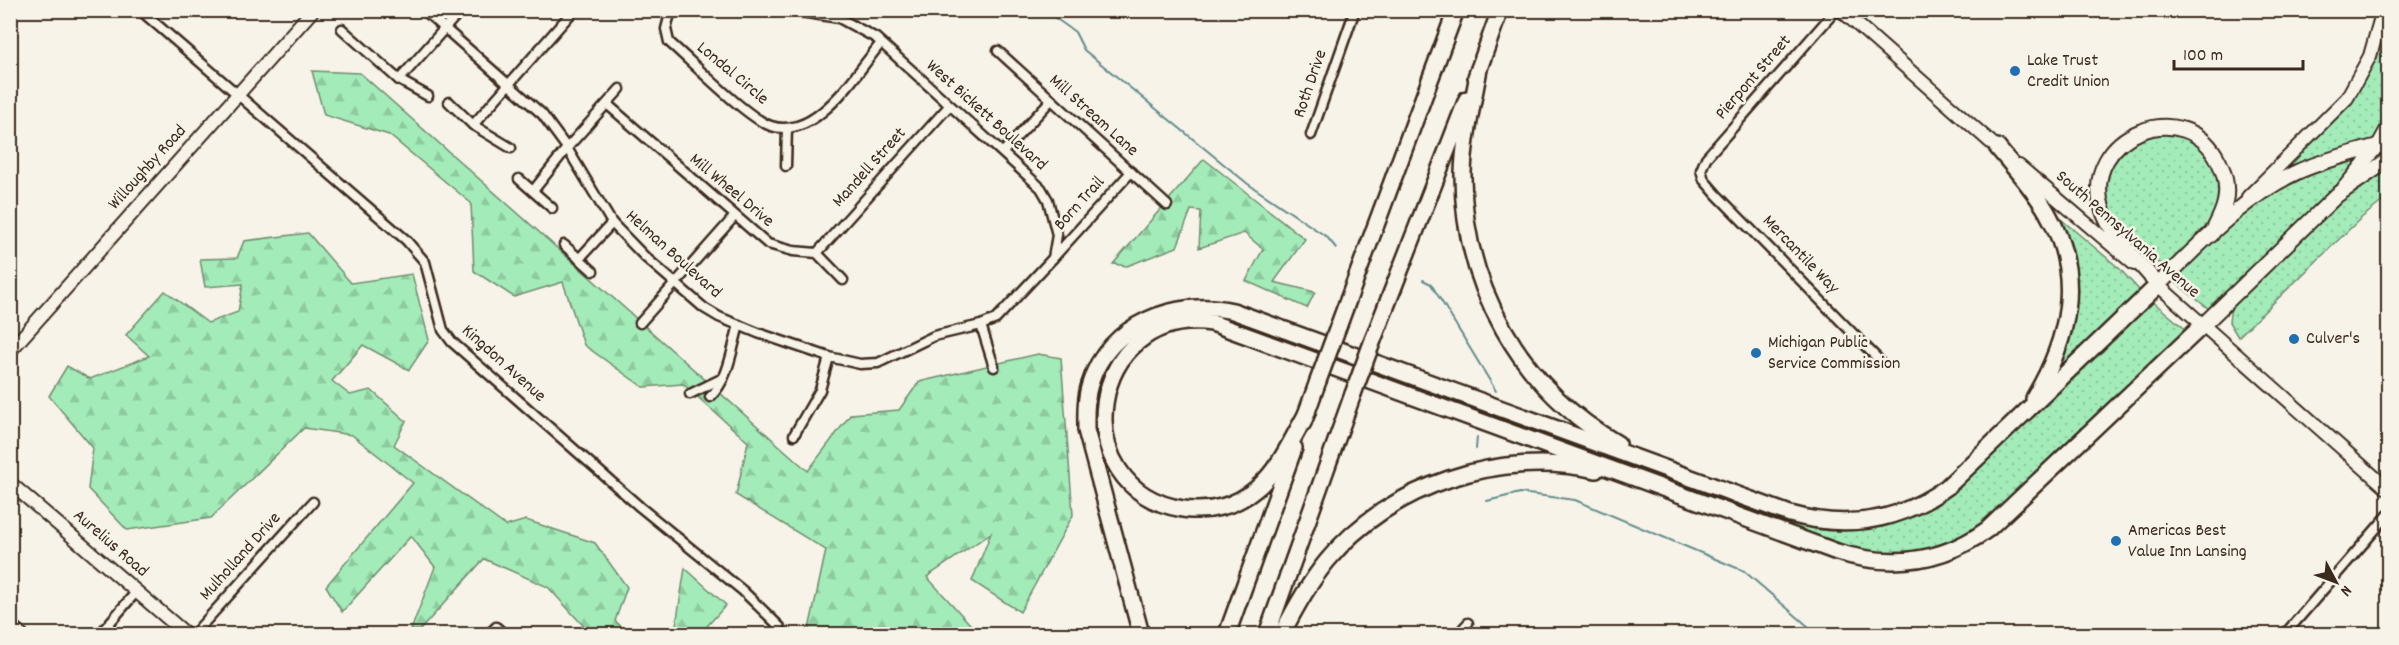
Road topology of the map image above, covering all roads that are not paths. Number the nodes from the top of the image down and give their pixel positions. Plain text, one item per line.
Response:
1 (140, 10) edge
2 (313, 10) edge
3 (424, 10) edge
4 (461, 10) edge
5 (574, 10) edge
6 (671, 10) edge
7 (788, 10) edge
8 (1354, 10) edge
9 (1456, 10) edge
10 (1500, 10) edge
11 (1836, 10) edge
12 (1841, 10) edge
13 (2383, 10) edge
14 (840, 14) edge
15 (446, 28) junction
16 (342, 29) dead end
17 (881, 42) junction
18 (998, 51) dead end
19 (1479, 69) junction
20 (399, 80) junction
21 (508, 84) junction
22 (620, 89) dead end
23 (237, 95) junction
24 (428, 96) dead end
25 (1051, 100) junction
26 (449, 102) dead end
27 (607, 104) junction
28 (949, 106) junction
29 (473, 125) junction
30 (2388, 127) edge
31 (787, 128) junction
32 (1311, 135) dead end
33 (2383, 145) edge
34 (1997, 147) junction
35 (511, 148) dead end
36 (567, 148) junction
37 (1003, 152) junction
38 (2388, 160) edge
39 (786, 166) dead end
40 (1701, 170) joint
41 (1131, 172) junction
42 (519, 179) dead end
43 (533, 191) junction
44 (2337, 195) junction
45 (1167, 205) dead end
46 (552, 208) dead end
47 (734, 217) junction
48 (2229, 217) junction
49 (612, 223) junction
50 (2211, 235) junction
51 (564, 245) dead end
52 (816, 253) junction
53 (1053, 258) junction
54 (579, 259) junction
55 (593, 271) dead end
56 (843, 280) dead end
57 (675, 284) junction
58 (2158, 285) junction
59 (640, 323) dead end
60 (739, 324) junction
61 (2204, 324) junction
62 (981, 326) junction
63 (10, 351) edge
64 (830, 357) junction
65 (1879, 360) dead end
66 (994, 366) dead end
67 (723, 378) junction
68 (690, 394) dead end
69 (710, 397) dead end
70 (1307, 413) junction
71 (2024, 414) junction
72 (794, 435) dead end
73 (1689, 477) junction
74 (10, 483) edge
75 (1665, 489) junction
76 (2388, 489) edge
77 (313, 502) dead end
78 (2388, 515) edge
79 (137, 591) junction
80 (10, 623) edge
81 (1468, 623) dead end
82 (23, 634) edge
83 (100, 634) edge
84 (186, 634) edge
85 (194, 634) edge
86 (489, 634) edge
87 (504, 634) edge
88 (780, 634) edge
89 (1141, 634) edge
90 (1227, 634) edge
91 (1267, 634) edge
92 (1282, 634) edge
93 (1458, 634) edge
94 (2285, 634) edge

1 - 23 street, Kingdon Avenue
2 - 23 main road, Willoughby Road
3 - 15 street, Helman Boulevard
4 - 15 street
5 - 21 street
6 - 31 street, Londal Circle
7 - 14 street, West Bickett Boulevard
8 - 32 street, Roth Drive
9 - 70 highway, bridge
10 - 19 highway
11 - 40 street, Pierpont Street
12 - 34 main road, South Pennsylvania Avenue
13 - 48 main road
14 - 17 street, West Bickett Boulevard
15 - 20 street
15 - 21 street, Helman Boulevard
16 - 20 street
17 - 28 street, West Bickett Boulevard
17 - 31 street
18 - 25 street, Mill Stream Lane
19 - 73 highway
19 - 91 highway, bridge
20 - 24 street
21 - 29 street
21 - 36 street, Helman Boulevard
22 - 27 street
23 - 63 main road, Willoughby Road
23 - 88 street, Kingdon Avenue
25 - 37 street
25 - 41 street, Mill Stream Lane
26 - 29 street
27 - 36 street
27 - 47 street, Mill Wheel Drive
28 - 37 street, West Bickett Boulevard
28 - 52 street, Mandell Street
29 - 35 street
30 - 33 main road
31 - 39 street
33 - 44 main road
33 - 48 main road
34 - 58 main road, South Pennsylvania Avenue
34 - 71 highway
36 - 43 street
36 - 49 street, Helman Boulevard
37 - 53 street, West Bickett Boulevard
38 - 44 main road
40 - 65 street, Mercantile Way
41 - 45 street, Mill Stream Lane
41 - 53 street, Born Trail
42 - 43 street
43 - 46 street
44 - 61 main road
47 - 52 street, Mill Wheel Drive
47 - 57 street
48 - 50 main road
49 - 54 street
49 - 57 street, Helman Boulevard
50 - 58 main road
50 - 58 main road
51 - 54 street
52 - 56 street
53 - 62 street
54 - 55 street
57 - 59 street
57 - 60 street, Helman Boulevard
58 - 61 main road, South Pennsylvania Avenue
58 - 71 highway
60 - 64 street, Helman Boulevard
60 - 67 street
61 - 75 highway
61 - 76 main road, South Pennsylvania Avenue
62 - 64 street, Helman Boulevard
62 - 66 street
64 - 72 street
67 - 68 street
67 - 69 street
70 - 75 highway
70 - 90 highway
71 - 73 highway
73 - 89 highway
74 - 79 main road, Aurelius Road
75 - 92 highway
77 - 85 street, Mulholland Drive
78 - 94 street
79 - 83 street
79 - 84 main road, Aurelius Road
80 - 82 street
81 - 93 street
86 - 87 street

